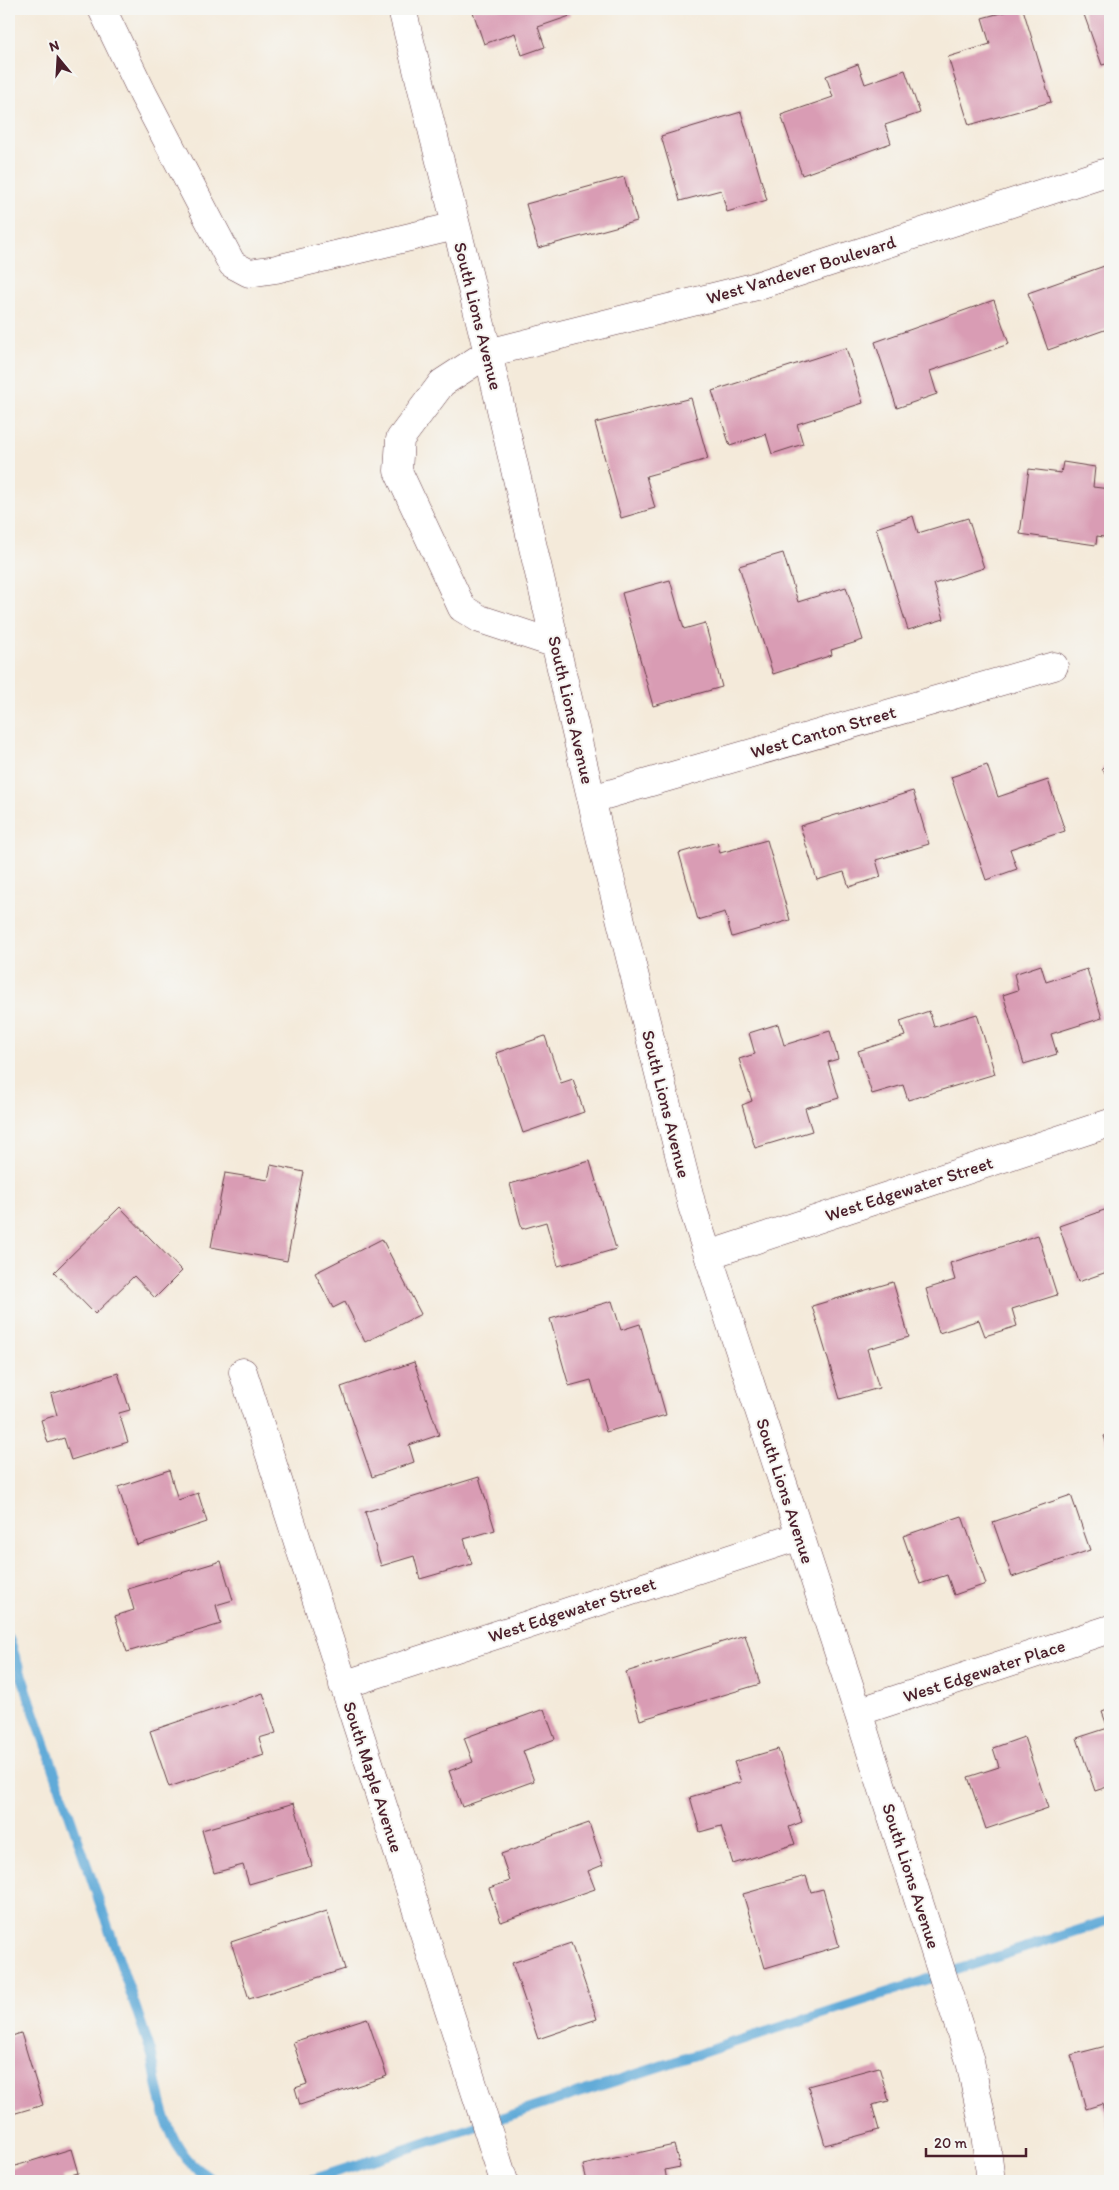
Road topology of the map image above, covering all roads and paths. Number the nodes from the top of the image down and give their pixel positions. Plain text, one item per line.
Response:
1 (102, 9) edge
2 (402, 9) edge
3 (1110, 171) edge
4 (456, 226) junction
5 (488, 353) junction
6 (556, 644) junction
7 (1054, 666) dead end
8 (592, 799) junction
9 (1110, 1124) edge
10 (708, 1255) junction
11 (243, 1372) dead end
12 (800, 1536) junction
13 (1110, 1630) edge
14 (344, 1685) junction
15 (858, 1712) junction
16 (504, 2181) edge
17 (991, 2181) edge

1 - 4 street
2 - 4 street, South Lions Avenue
3 - 5 street, West Vandever Boulevard
4 - 5 street, South Lions Avenue
5 - 6 street, South Lions Avenue
5 - 6 street, West Vandever Boulevard
6 - 8 street, South Lions Avenue
7 - 8 street, West Canton Street
8 - 10 street, South Lions Avenue
9 - 10 street, West Edgewater Street
10 - 12 street, South Lions Avenue
11 - 14 street, South Maple Avenue
12 - 14 street, West Edgewater Street
12 - 15 street, South Lions Avenue
13 - 15 street, West Edgewater Place
14 - 16 street, South Maple Avenue
15 - 17 street, South Lions Avenue

